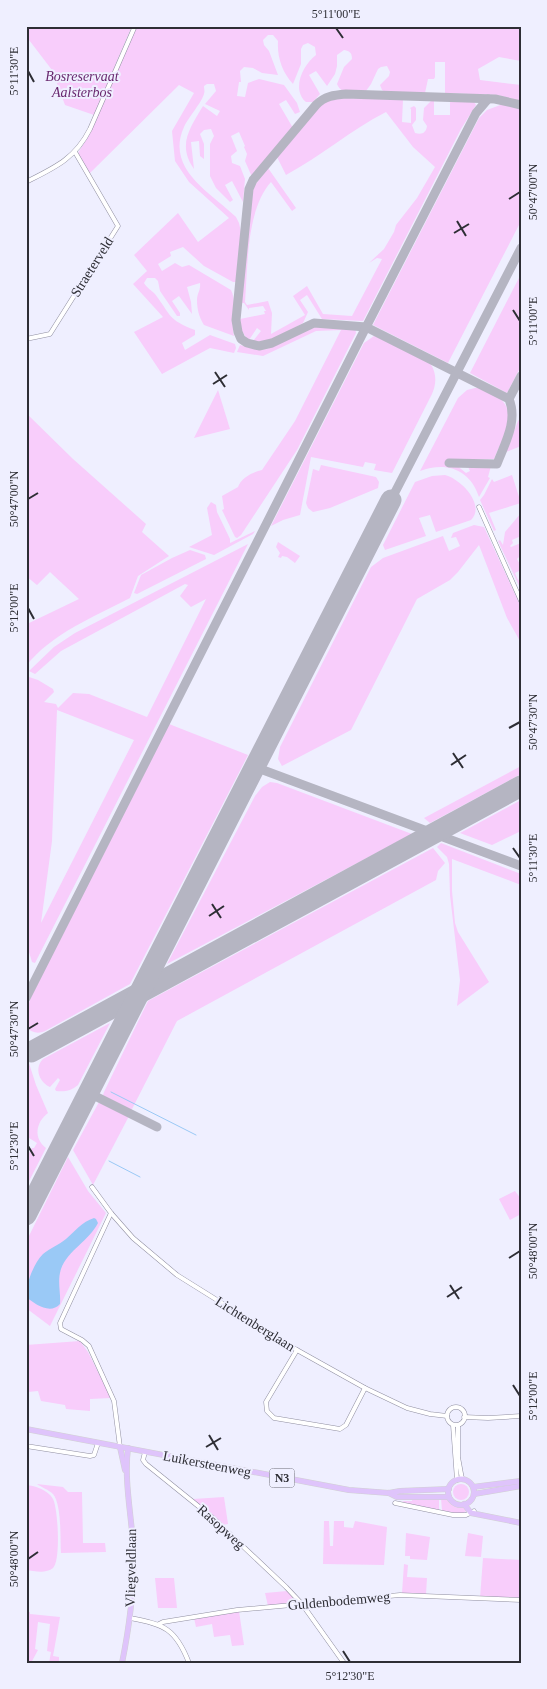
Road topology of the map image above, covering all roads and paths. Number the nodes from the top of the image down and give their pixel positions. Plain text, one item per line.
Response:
1 (135, 26) edge
2 (75, 152) junction
3 (26, 182) edge
4 (26, 339) edge
5 (479, 507) dead end
6 (521, 601) edge
7 (92, 1187) dead end
8 (111, 1213) junction
9 (297, 1350) junction
10 (365, 1388) junction
11 (447, 1416) junction
12 (521, 1416) edge
13 (464, 1417) junction
14 (456, 1425) junction
15 (26, 1429) edge
16 (98, 1443) junction
17 (26, 1446) edge
18 (120, 1447) junction
19 (128, 1448) junction
20 (145, 1452) junction
21 (126, 1472) junction
22 (459, 1480) junction
23 (521, 1481) edge
24 (521, 1486) edge
25 (473, 1487) junction
26 (449, 1489) junction
27 (389, 1493) junction
28 (474, 1494) junction
29 (450, 1497) junction
30 (469, 1502) junction
31 (395, 1503) dead end
32 (464, 1504) junction
33 (472, 1512) junction
34 (521, 1523) edge
35 (521, 1600) edge
36 (302, 1604) junction
37 (130, 1618) junction
38 (159, 1624) junction
39 (122, 1663) edge
40 (189, 1663) edge
41 (344, 1663) edge

1 - 2 street
2 - 3 street
2 - 4 street, Straeterveld
5 - 6 street
7 - 8 street, Lichtenberglaan
8 - 9 street, Lichtenberglaan
8 - 18 street
9 - 10 street, Lichtenberglaan
9 - 10 street
10 - 11 street, Lichtenberglaan
11 - 13 street
11 - 14 street
12 - 13 street
13 - 14 street
14 - 22 street
15 - 16 main road, Luikersteenweg / N3
16 - 17 street
16 - 18 main road, Luikersteenweg / N3
18 - 19 main road, Luikersteenweg / N3
18 - 21 main road, Vliegveldlaan
19 - 20 main road, Luikersteenweg / N3
19 - 21 main road, Vliegveldlaan
20 - 27 main road, Luikersteenweg / N3
20 - 36 street, Rasopweg
21 - 37 main road, Vliegveldlaan
22 - 25 main road
22 - 26 main road
23 - 25 main road
24 - 28 main road
25 - 28 main road
26 - 27 main road, Luikersteenweg / N3
26 - 29 main road
27 - 29 main road, Luikersteenweg / N3
28 - 30 main road
29 - 32 main road, N3
30 - 32 main road
30 - 33 main road
31 - 33 street
32 - 33 main road
33 - 34 main road
35 - 36 street, Guldenbodemweg
36 - 38 street, Guldenbodemweg
36 - 41 street, Rasopweg
37 - 38 street
37 - 39 main road, Vliegveldlaan
38 - 40 street

